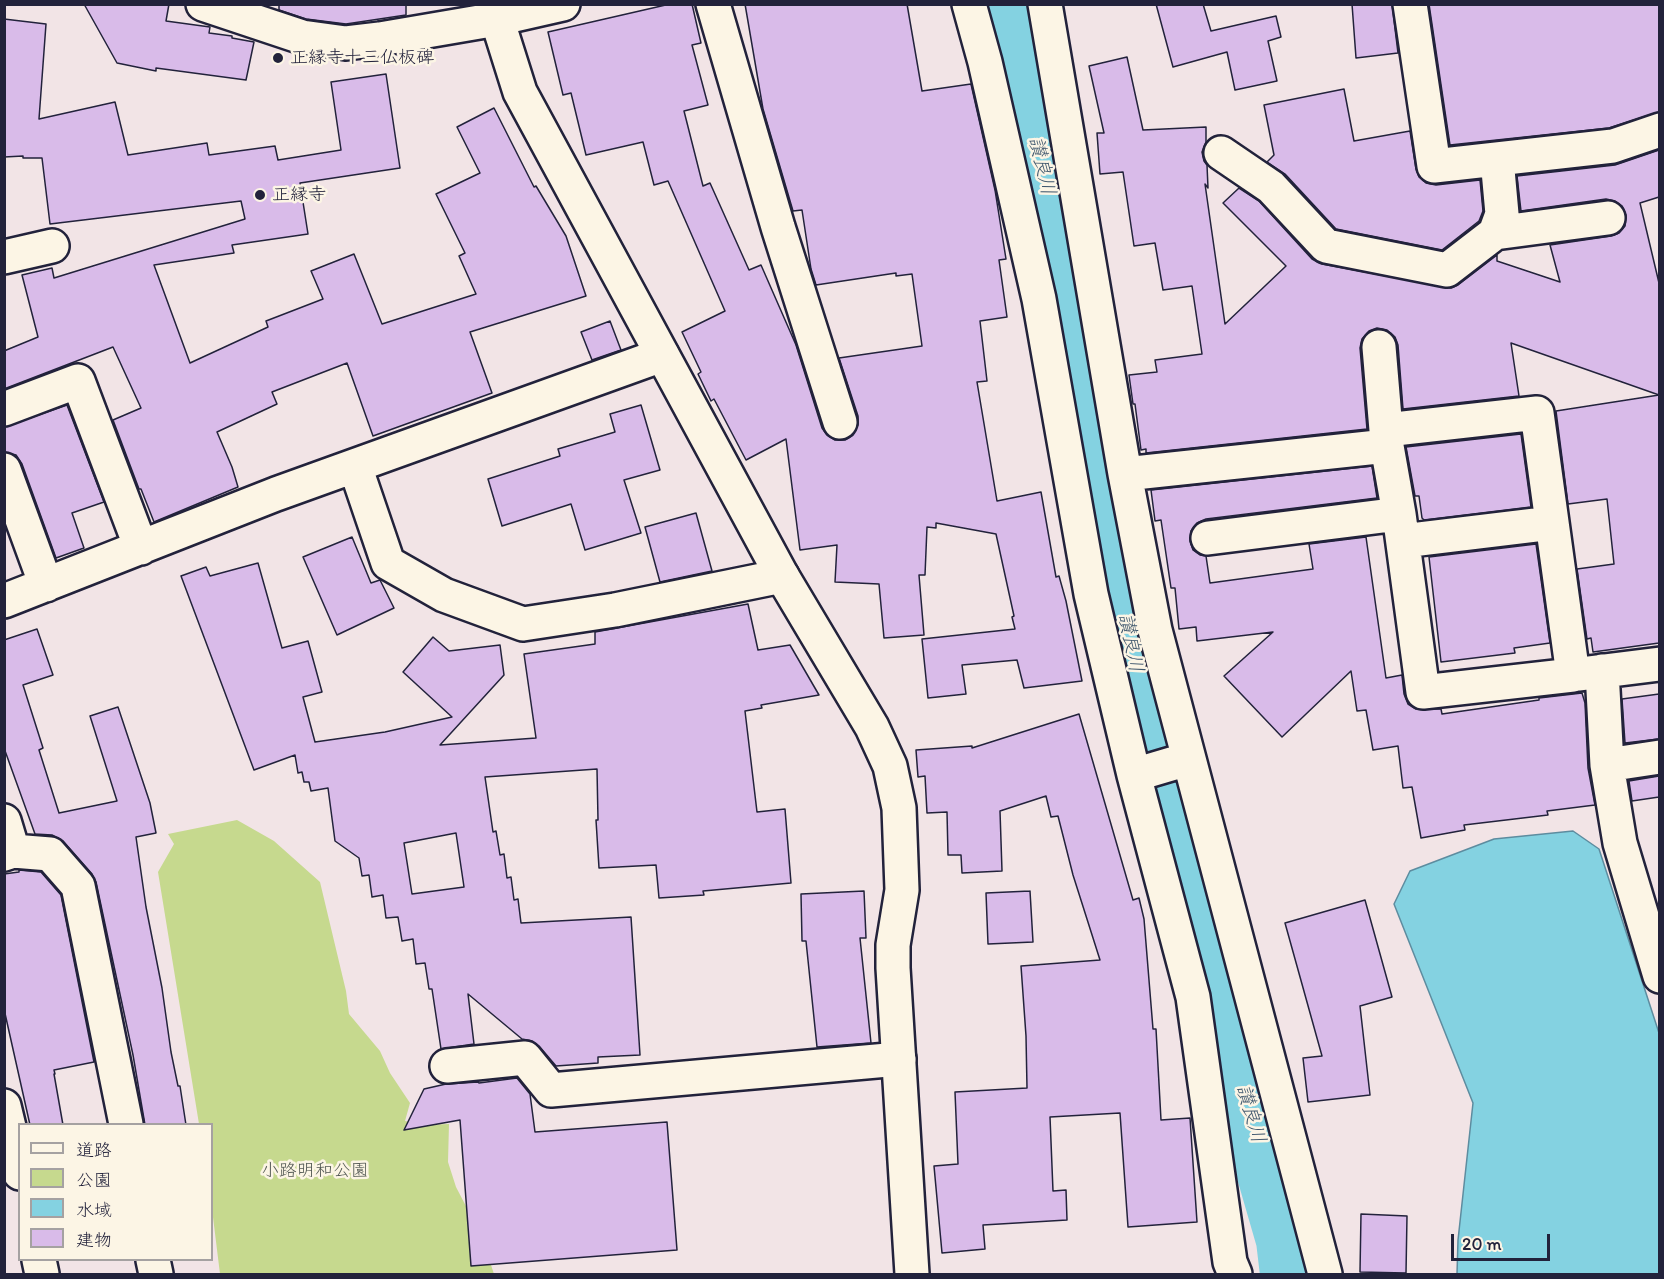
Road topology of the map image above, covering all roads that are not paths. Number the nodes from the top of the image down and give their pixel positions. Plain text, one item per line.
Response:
1 (203, 4) edge
2 (713, 4) edge
3 (969, 4) edge
4 (1045, 4) edge
5 (1410, 4) edge
6 (560, 5) edge
7 (497, 19) junction
8 (1659, 130) edge
9 (1221, 153) dead end
10 (1497, 159) junction
11 (1608, 218) dead end
12 (1495, 233) junction
13 (52, 246) dead end
14 (4, 257) edge
15 (1379, 347) dead end
16 (662, 355) junction
17 (4, 409) edge
18 (840, 422) dead end
19 (1386, 438) junction
20 (355, 466) junction
21 (4, 470) edge
22 (1125, 474) junction
23 (1552, 523) junction
24 (1401, 527) junction
25 (1208, 538) dead end
26 (141, 548) junction
27 (782, 576) junction
28 (46, 585) junction
29 (4, 601) edge
30 (1659, 664) edge
31 (1587, 673) junction
32 (1659, 757) edge
33 (1188, 759) junction
34 (1607, 765) junction
35 (1134, 775) junction
36 (8, 842) edge
37 (1649, 906) edge
38 (1659, 975) edge
39 (899, 1059) junction
40 (447, 1066) dead end
41 (4, 1106) edge
42 (126, 1123) edge
43 (18, 1165) edge
44 (912, 1275) edge
45 (1235, 1275) edge
46 (1325, 1275) edge

1 - 7 street
2 - 18 street
3 - 35 street
4 - 22 street
5 - 10 street
6 - 7 street
7 - 16 street
8 - 10 street
9 - 12 street
10 - 12 street
11 - 12 street
13 - 14 street
15 - 19 street
16 - 20 street
16 - 27 street
17 - 26 street
19 - 22 street
19 - 23 street
19 - 24 street
20 - 26 street
20 - 27 street
21 - 28 street
22 - 33 street
23 - 24 street
23 - 31 street
24 - 25 street
24 - 31 street
26 - 28 street
27 - 39 street
28 - 29 street
30 - 31 street
31 - 34 street
32 - 34 street
33 - 35 street
33 - 46 street
34 - 37 street
35 - 45 street
36 - 42 street
37 - 38 street
39 - 40 street
39 - 44 street
41 - 43 street

